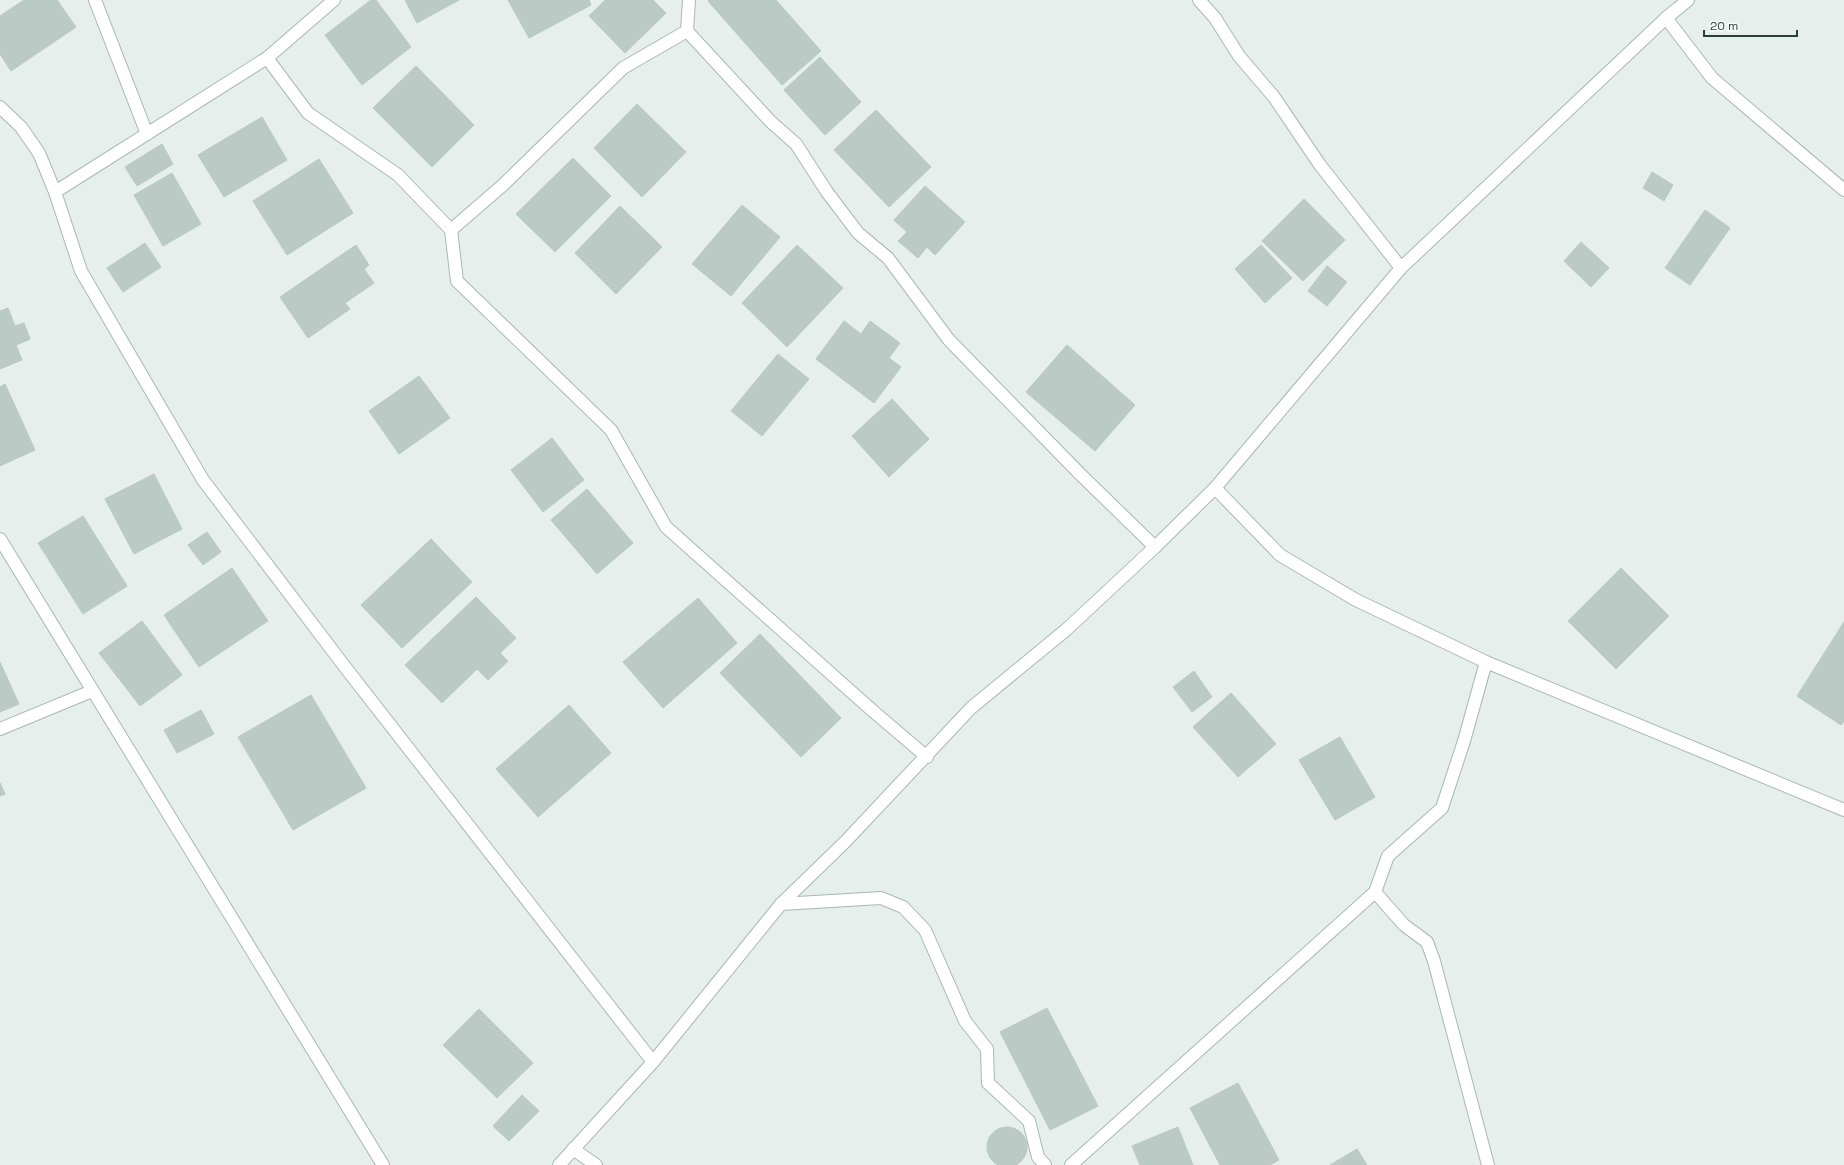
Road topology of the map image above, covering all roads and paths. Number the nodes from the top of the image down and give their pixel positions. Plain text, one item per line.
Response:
1 (95, 0) edge
2 (334, 0) edge
3 (689, 0) edge
4 (1199, 0) edge
5 (1688, 0) edge
6 (1666, 18) junction
7 (687, 31) junction
8 (267, 58) junction
9 (0, 107) edge
10 (147, 134) junction
11 (1844, 190) edge
12 (55, 192) junction
13 (451, 230) junction
14 (1401, 268) junction
15 (1215, 488) junction
16 (0, 539) edge
17 (1155, 547) junction
18 (1486, 662) junction
19 (92, 691) junction
20 (0, 729) edge
21 (927, 757) junction
22 (1842, 806) edge
23 (1375, 892) junction
24 (781, 904) junction
25 (653, 1062) junction
26 (573, 1150) junction
27 (383, 1165) edge
28 (559, 1165) edge
29 (596, 1165) edge
30 (1046, 1165) edge
31 (1071, 1165) edge
32 (1488, 1165) edge

1 - 10 street
2 - 8 street
3 - 7 street
4 - 14 street
5 - 6 street
6 - 11 street
6 - 14 street
7 - 13 street
7 - 17 street
8 - 10 street
8 - 13 street
9 - 12 street
10 - 12 street
12 - 25 street
13 - 21 street
14 - 15 street
15 - 17 street
15 - 18 street
16 - 19 street
17 - 21 street
18 - 22 street
18 - 23 street
19 - 20 street
19 - 27 street
21 - 24 street
23 - 31 street
23 - 32 street
24 - 25 street
24 - 30 street
25 - 26 street
26 - 28 street
26 - 29 street

